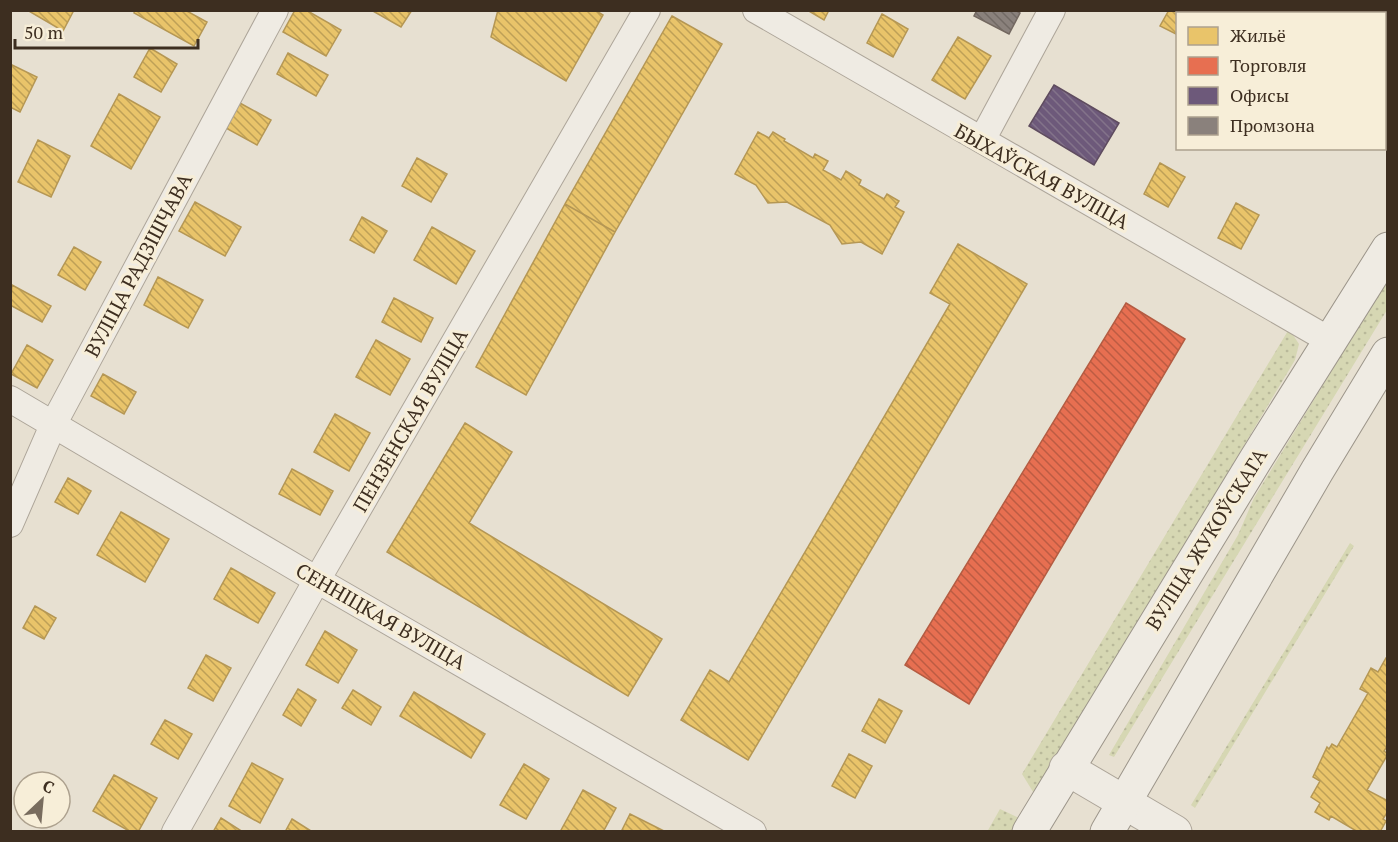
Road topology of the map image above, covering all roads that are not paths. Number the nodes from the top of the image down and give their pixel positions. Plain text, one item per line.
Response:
1 (275, 10) edge
2 (647, 10) edge
3 (756, 10) edge
4 (1052, 10) edge
5 (982, 140) junction
6 (1388, 249) edge
7 (1329, 340) junction
8 (1388, 354) edge
9 (10, 399) edge
10 (54, 423) junction
11 (10, 524) edge
12 (318, 580) junction
13 (1066, 768) junction
14 (1124, 802) junction
15 (175, 831) edge
16 (753, 831) edge
17 (1029, 831) edge
18 (1107, 831) edge
19 (1175, 831) edge

1 - 10 street, ВУЛІЦА РАДЗІШЧАВА
2 - 12 street, ПЕНЗЕНСКАЯ ВУЛІЦА
3 - 5 street, БЫХАЎСКАЯ ВУЛІЦА
4 - 5 street
5 - 7 street, БЫХАЎСКАЯ ВУЛІЦА
6 - 7 main road, ВУЛІЦА ЖУКОЎСКАГА
7 - 13 main road, ВУЛІЦА ЖУКОЎСКАГА
8 - 14 main road
9 - 10 street, СЕННІЦКАЯ ВУЛІЦА
10 - 11 street, ВУЛІЦА РАДЗІШЧАВА
10 - 12 street, СЕННІЦКАЯ ВУЛІЦА
12 - 15 street, ПЕНЗЕНСКАЯ ВУЛІЦА
12 - 16 street, СЕННІЦКАЯ ВУЛІЦА
13 - 14 main road
13 - 17 main road, ВУЛІЦА ЖУКОЎСКАГА
14 - 18 main road
14 - 19 main road

